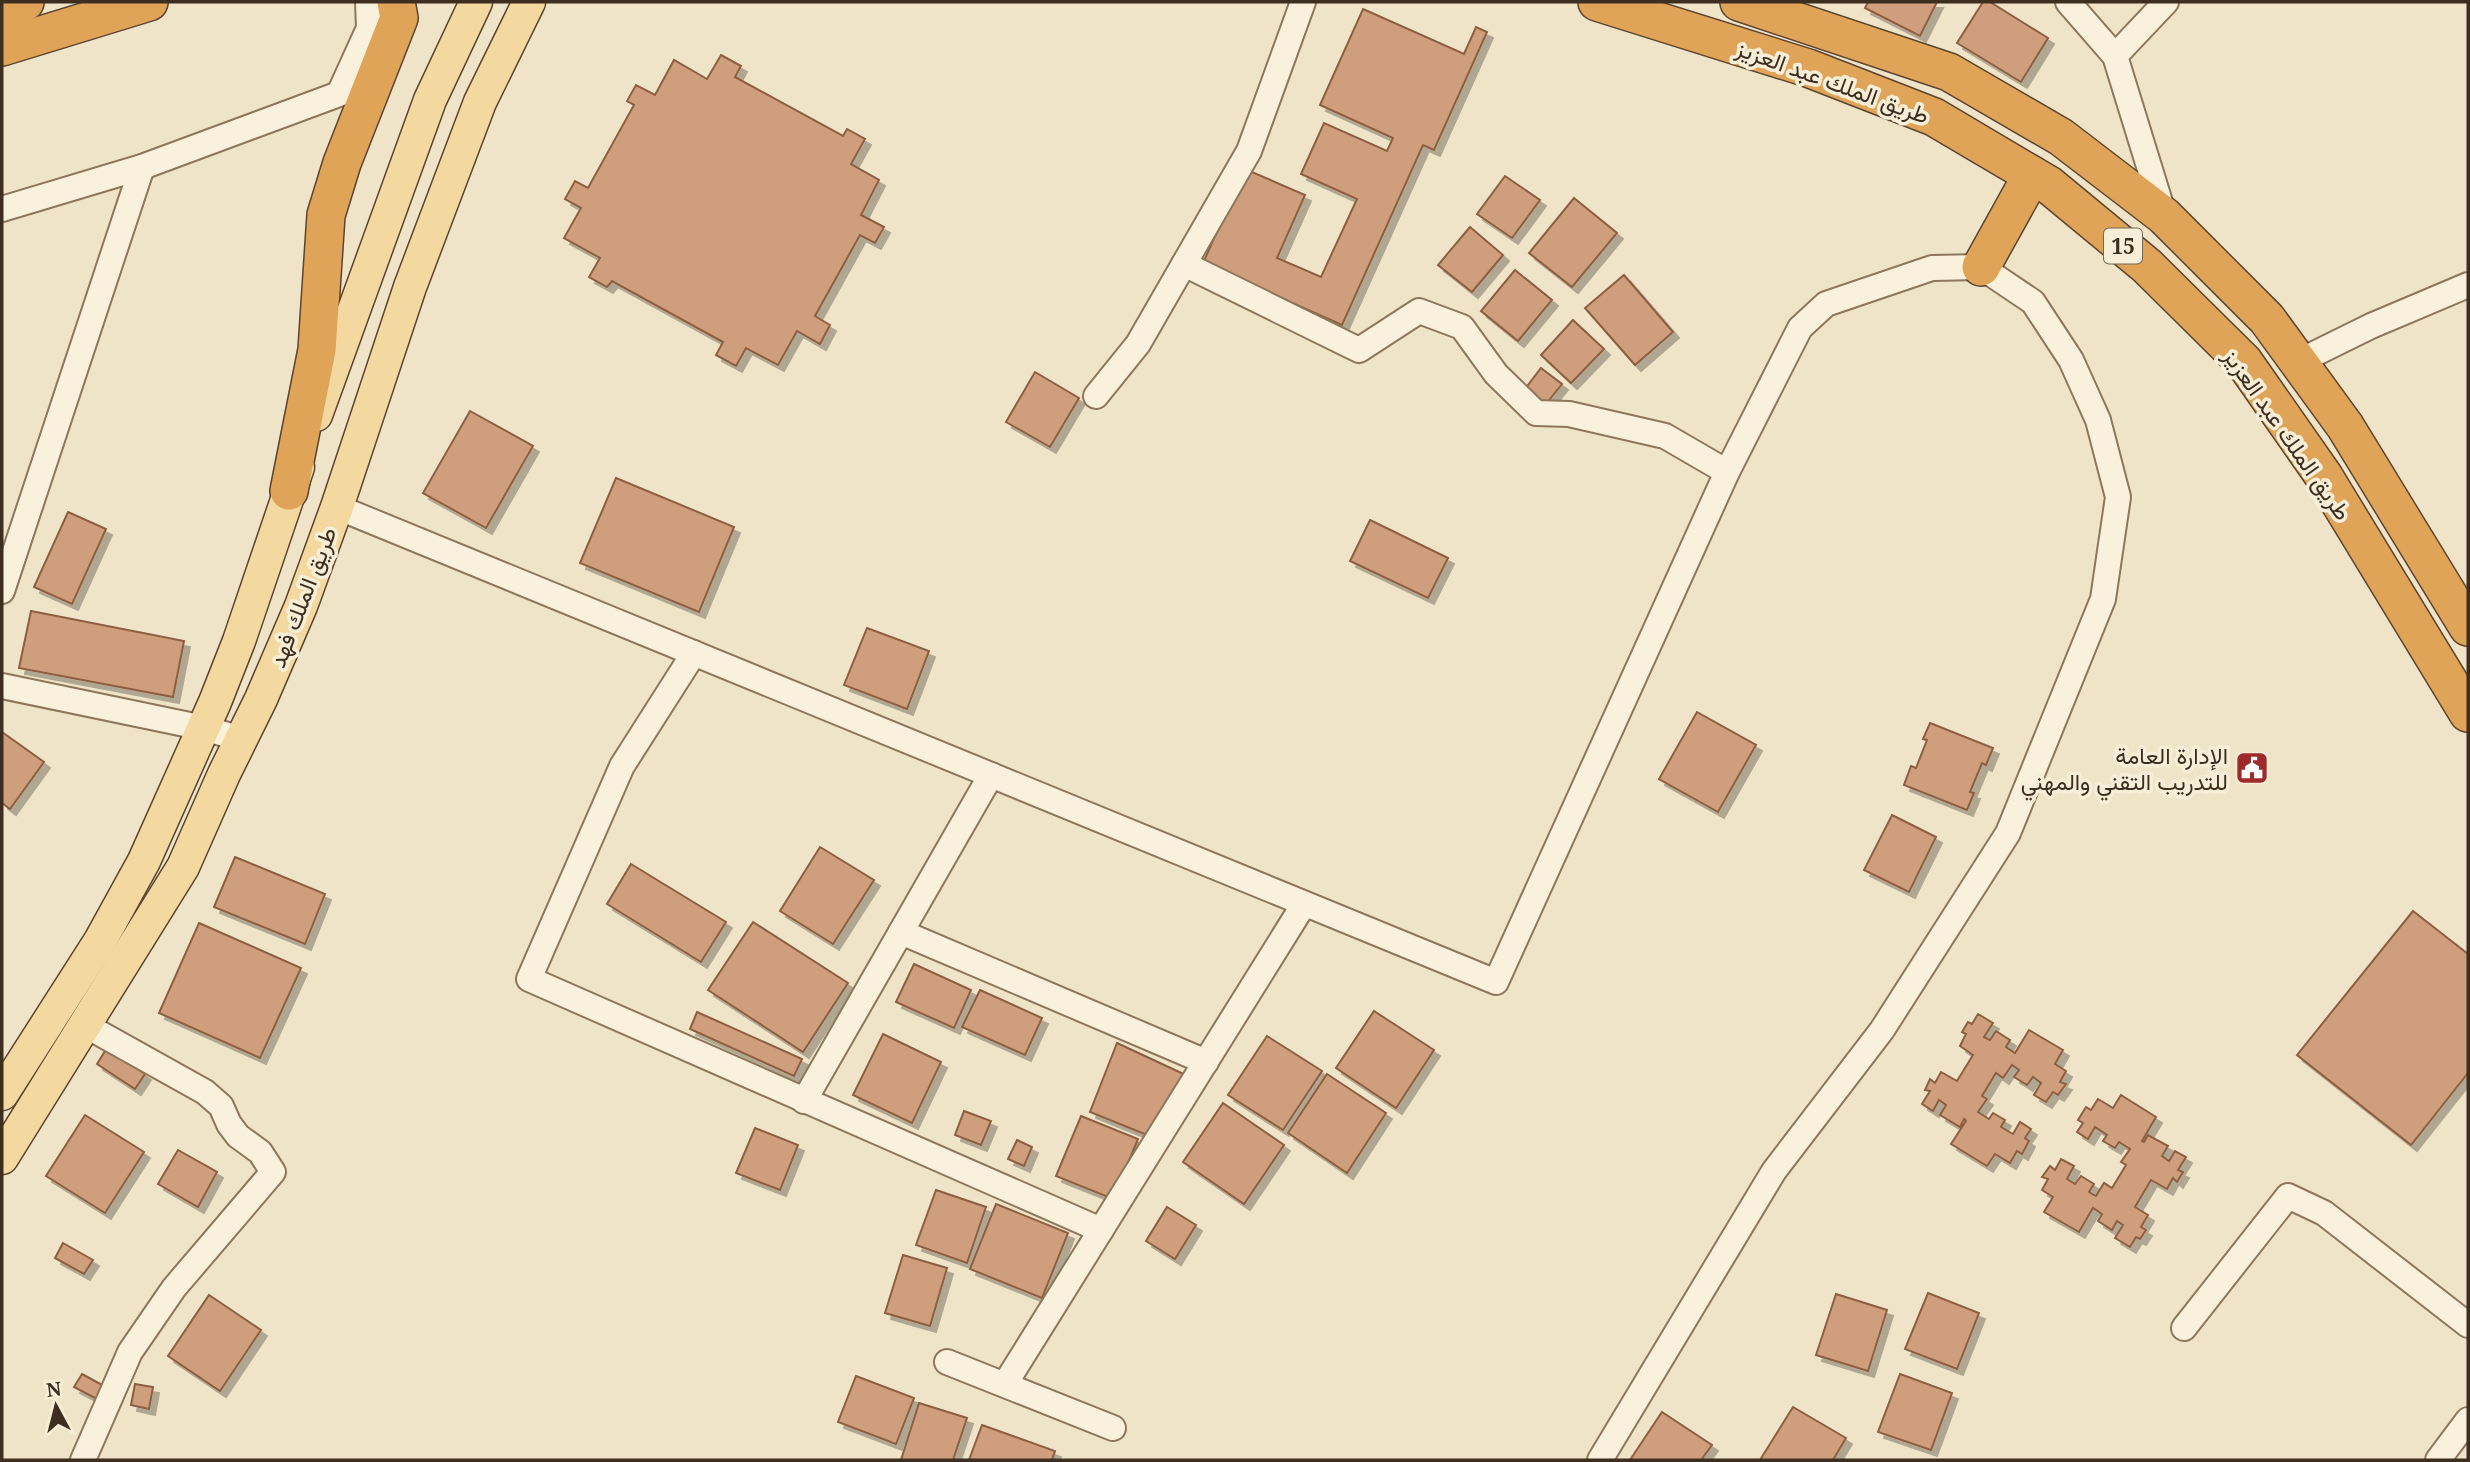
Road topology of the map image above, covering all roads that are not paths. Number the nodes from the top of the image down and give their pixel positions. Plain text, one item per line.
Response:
1 (25, 2) edge
2 (149, 2) edge
3 (368, 2) edge
4 (396, 2) edge
5 (476, 2) edge
6 (529, 2) edge
7 (1303, 2) edge
8 (1597, 2) edge
9 (1739, 2) edge
10 (2068, 2) edge
11 (2166, 2) edge
12 (2, 9) edge
13 (2, 47) edge
14 (2115, 56) junction
15 (142, 167) junction
16 (2032, 175) junction
17 (2, 209) edge
18 (2164, 216) junction
19 (1184, 264) junction
20 (1981, 267) junction
21 (2468, 285) edge
22 (2298, 362) junction
23 (1096, 396) dead end
24 (1727, 472) junction
25 (289, 491) junction
26 (337, 507) junction
27 (2, 591) edge
28 (2468, 627) edge
29 (694, 653) junction
30 (2, 686) edge
31 (2468, 713) edge
32 (204, 728) junction
33 (241, 739) junction
34 (991, 775) junction
35 (1304, 904) junction
36 (901, 932) junction
37 (85, 1025) junction
38 (1206, 1062) junction
39 (2, 1094) edge
40 (804, 1101) junction
41 (2, 1158) edge
42 (1101, 1230) junction
43 (2468, 1325) edge
44 (2184, 1328) dead end
45 (947, 1362) dead end
46 (1005, 1384) junction
47 (2468, 1420) edge
48 (1113, 1428) dead end
49 (83, 1460) edge
50 (1600, 1460) edge
51 (2438, 1460) edge

1 - 12 highway
2 - 13 highway
3 - 15 street
4 - 25 highway
5 - 25 main road, طريق الملك فهد
6 - 26 main road, طريق الملك فهد
7 - 19 street
8 - 16 highway, طريق الملك عبد العزيز / 15
9 - 18 highway, طريق الملك عبد العزيز / 15
10 - 14 street
11 - 14 street
14 - 18 street
15 - 17 street
15 - 27 street
16 - 20 highway
16 - 31 highway, طريق الملك عبد العزيز / 15
18 - 22 highway, طريق الملك عبد العزيز / 15
19 - 23 street
19 - 24 street
20 - 24 street
20 - 50 street
21 - 22 street
22 - 28 highway, طريق الملك عبد العزيز / 15
24 - 35 street
25 - 32 main road, طريق الملك فهد
26 - 29 street
26 - 33 main road, طريق الملك فهد
29 - 34 street
29 - 40 street
30 - 32 street
32 - 33 street
32 - 39 main road, طريق الملك فهد
33 - 37 main road, طريق الملك فهد
34 - 35 street
34 - 36 street
35 - 38 street
36 - 38 street
36 - 40 street
37 - 41 main road, طريق الملك فهد
37 - 49 street
38 - 42 street
40 - 42 street
42 - 46 street
43 - 44 street
45 - 46 street
46 - 48 street
47 - 51 street

